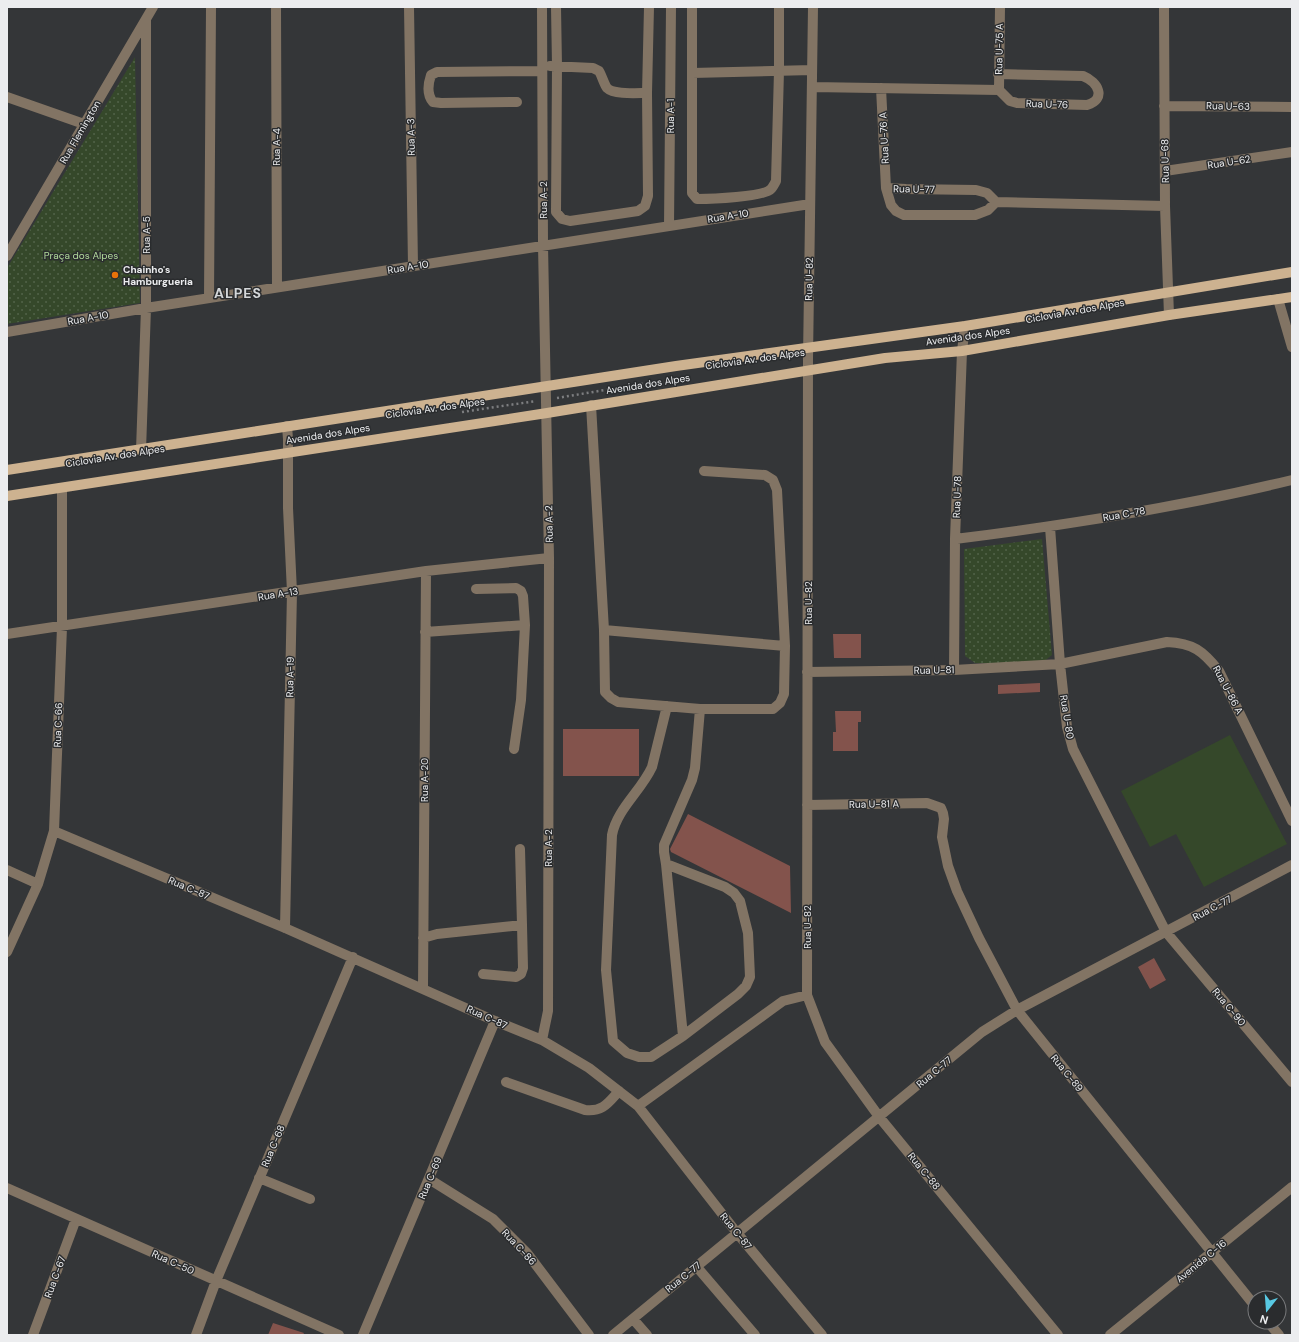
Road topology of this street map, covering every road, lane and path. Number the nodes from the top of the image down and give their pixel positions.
1 (153, 7) edge
2 (211, 7) edge
3 (276, 7) edge
4 (409, 7) edge
5 (542, 7) edge
6 (556, 7) edge
7 (649, 7) edge
8 (670, 7) edge
9 (692, 7) edge
10 (780, 7) edge
11 (813, 7) edge
12 (1000, 7) edge
13 (1164, 7) edge
14 (146, 20) junction
15 (557, 66) junction
16 (542, 69) junction
17 (812, 70) junction
18 (779, 71) junction
19 (692, 73) junction
20 (998, 74) junction
21 (812, 87) junction
22 (881, 88) junction
23 (999, 90) junction
24 (647, 93) junction
25 (7, 97) edge
26 (517, 102) dead end
27 (1164, 106) junction
28 (1292, 107) edge
29 (84, 124) junction
30 (1292, 152) edge
31 (1165, 172) junction
32 (886, 188) junction
33 (996, 202) junction
34 (810, 204) junction
35 (1166, 206) junction
36 (669, 226) junction
37 (544, 245) junction
38 (7, 256) edge
39 (413, 266) junction
40 (1292, 272) edge
41 (277, 287) junction
42 (1168, 292) junction
43 (1292, 297) edge
44 (209, 298) junction
45 (1278, 299) junction
46 (146, 308) junction
47 (1169, 315) junction
48 (965, 326) junction
49 (7, 332) edge
50 (808, 347) junction
51 (1292, 348) edge
52 (962, 351) junction
53 (809, 370) junction
54 (655, 382) dead end
55 (545, 387) junction
56 (546, 400) junction
57 (591, 405) junction
58 (459, 412) dead end
59 (547, 413) junction
60 (287, 426) junction
61 (141, 450) junction
62 (288, 452) junction
63 (7, 470) edge
64 (704, 471) dead end
65 (1292, 480) edge
66 (62, 488) junction
67 (7, 496) edge
68 (1050, 527) junction
69 (955, 539) junction
70 (549, 558) junction
71 (426, 571) junction
72 (476, 588) dead end
73 (292, 592) junction
74 (525, 625) junction
75 (62, 627) junction
76 (604, 630) junction
77 (425, 632) junction
78 (7, 634) edge
79 (785, 646) junction
80 (1060, 664) junction
81 (954, 670) junction
82 (807, 672) junction
83 (667, 706) junction
84 (700, 709) junction
85 (514, 749) dead end
86 (807, 805) junction
87 (941, 808) joint
88 (1292, 821) edge
89 (54, 831) junction
90 (520, 849) dead end
91 (666, 864) junction
92 (1292, 865) edge
93 (7, 870) edge
94 (38, 884) junction
95 (522, 925) junction
96 (285, 928) junction
97 (1166, 932) junction
98 (423, 938) junction
99 (7, 952) edge
100 (353, 958) junction
101 (482, 974) dead end
102 (423, 988) junction
103 (807, 995) junction
104 (1017, 1010) junction
105 (495, 1021) junction
106 (683, 1036) junction
107 (542, 1040) junction
108 (506, 1082) dead end
109 (1292, 1082) edge
110 (619, 1091) junction
111 (638, 1106) junction
112 (880, 1118) junction
113 (259, 1178) junction
114 (430, 1179) junction
115 (1292, 1187) edge
116 (7, 1188) edge
117 (310, 1199) dead end
118 (76, 1219) junction
119 (737, 1233) junction
120 (1211, 1253) junction
121 (696, 1266) junction
122 (216, 1280) junction
123 (1247, 1296) edge
124 (633, 1319) junction
125 (34, 1335) edge
126 (196, 1335) edge
127 (339, 1335) edge
128 (364, 1335) edge
129 (589, 1335) edge
130 (613, 1335) edge
131 (647, 1335) edge
132 (755, 1335) edge
133 (822, 1335) edge
134 (1058, 1335) edge
135 (1110, 1335) edge

1 - 14 street, Rua Flemington
2 - 44 street
3 - 41 street, Rua A-4
4 - 39 street, Rua A-3
5 - 16 street, Rua A-2
6 - 15 street
7 - 24 street
8 - 36 street, Rua A-1
9 - 19 street
10 - 18 street
11 - 17 street, Rua U-82
12 - 20 street, Rua U-75 A
13 - 27 street, Rua U-68
14 - 29 street, Rua Flemington
14 - 46 street, Rua A-5
15 - 16 street
15 - 24 street
15 - 24 street
16 - 26 street
16 - 37 street, Rua A-2
17 - 18 street
17 - 21 street, Rua U-82
18 - 19 street
18 - 19 street
20 - 23 street, Rua U-75 A
20 - 23 street, Rua U-76
21 - 22 street
21 - 34 street, Rua U-82
22 - 23 street
22 - 32 street, Rua U-76 A
25 - 29 street
27 - 28 street, Rua U-63
27 - 31 street, Rua U-68
29 - 38 street, Rua Flemington
30 - 31 street, Rua U-62
31 - 35 street, Rua U-68
32 - 33 street, Rua U-77
32 - 33 street, Rua U-77
33 - 35 street
34 - 36 street, Rua A-10
34 - 50 street, Rua U-82
35 - 42 street, Rua U-68
36 - 37 street, Rua A-10
37 - 39 street, Rua A-10
37 - 55 street, Rua A-2
39 - 41 street, Rua A-10
40 - 42 main road, Avenida dos Alpes
41 - 44 street, Rua A-10
42 - 47 street, Rua U-68
42 - 48 main road, Avenida dos Alpes
43 - 45 main road, Avenida dos Alpes
44 - 46 street, Rua A-10
45 - 47 main road, Avenida dos Alpes
45 - 51 street
46 - 49 street, Rua A-10
46 - 61 street, Rua A-5
47 - 52 main road, Avenida dos Alpes
48 - 50 main road, Avenida dos Alpes
48 - 52 street, Rua U-78
50 - 53 street, Rua U-82
50 - 55 main road, Avenida dos Alpes
52 - 53 main road, Avenida dos Alpes
52 - 69 street, Rua U-78
53 - 57 main road, Avenida dos Alpes
53 - 82 street, Rua U-82
54 - 56 path, Ciclovia Av. dos Alpes
55 - 56 street, Rua A-2
55 - 60 main road, Avenida dos Alpes
56 - 58 path, Ciclovia Av. dos Alpes
56 - 59 street, Rua A-2
57 - 59 main road, Avenida dos Alpes
57 - 76 street
59 - 62 main road, Avenida dos Alpes
59 - 70 street, Rua A-2
60 - 61 main road, Avenida dos Alpes
60 - 62 street, Rua A-19
61 - 63 main road, Avenida dos Alpes
62 - 66 main road, Avenida dos Alpes
62 - 73 street, Rua A-19
64 - 79 street
65 - 68 street, Rua C-78
66 - 67 main road, Avenida dos Alpes
66 - 75 street, Rua C-66
68 - 69 street, Rua C-78
68 - 80 street, Rua U-80
69 - 81 street, Rua U-78
70 - 71 street, Rua A-13
70 - 107 street, Rua A-2
71 - 73 street, Rua A-13
71 - 77 street, Rua A-20
72 - 74 street
73 - 75 street, Rua A-13
73 - 96 street, Rua A-19
74 - 77 street
74 - 85 street
75 - 78 street, Rua A-13
75 - 89 street, Rua C-66
76 - 79 street
76 - 83 street
77 - 98 street, Rua A-20
79 - 84 street
80 - 81 street, Rua U-81
80 - 88 street, Rua U-86 A
80 - 97 street, Rua U-80
81 - 82 street, Rua U-81
82 - 86 street, Rua U-82
83 - 84 street
83 - 106 street
84 - 91 street
86 - 87 street, Rua U-81 A
86 - 103 street, Rua U-82
87 - 104 street, Rua C-89
89 - 94 street, Rua C-66
89 - 96 street, Rua C-87
90 - 95 street
91 - 106 street
91 - 106 street
92 - 97 street, Rua C-77
93 - 94 street
94 - 99 street, Rua C-66
95 - 98 street
95 - 101 street
96 - 100 street, Rua C-87
97 - 104 street, Rua C-77
97 - 109 street, Rua C-90
98 - 102 street, Rua A-20
100 - 102 street, Rua C-87
100 - 113 street, Rua C-68
102 - 105 street, Rua C-87
103 - 111 street
103 - 112 street, Rua C-88
104 - 112 street, Rua C-77
104 - 120 street, Rua C-89
105 - 107 street, Rua C-87
105 - 114 street, Rua C-69
107 - 110 street, Rua C-87
108 - 110 street
110 - 111 street, Rua C-87
111 - 119 street, Rua C-87
112 - 119 street, Rua C-77
112 - 134 street, Rua C-88
113 - 117 street
113 - 122 street, Rua C-68
114 - 128 street, Rua C-69
114 - 129 street, Rua C-86
115 - 120 street, Avenida C-16
116 - 118 street, Rua C-50
118 - 122 street, Rua C-50
118 - 125 street, Rua C-67
119 - 121 street, Rua C-77
119 - 133 street, Rua C-87
120 - 123 street, Rua C-89
120 - 135 street, Avenida C-16
121 - 124 street, Rua C-77
121 - 132 street
122 - 126 street, Rua C-68
122 - 127 street, Rua C-50
124 - 130 street, Rua C-77
124 - 131 street

